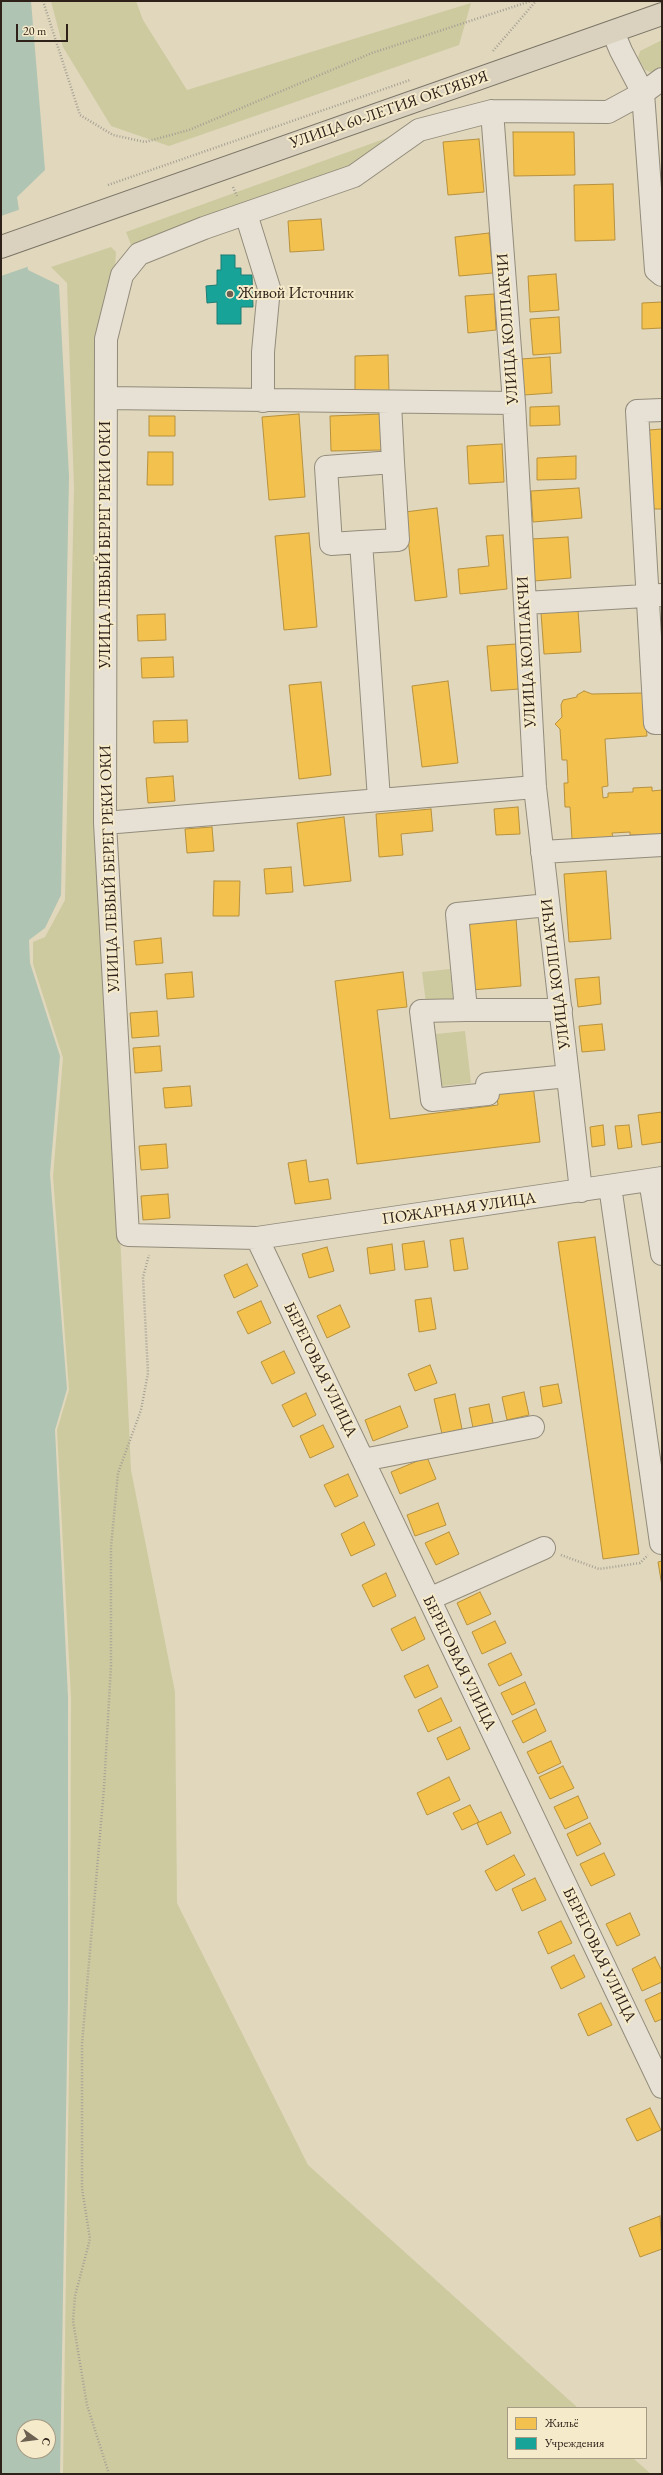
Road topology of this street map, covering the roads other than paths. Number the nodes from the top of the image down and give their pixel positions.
1 (662, 14) edge
2 (613, 32) junction
3 (662, 79) edge
4 (643, 93) junction
5 (492, 111) junction
6 (246, 214) junction
7 (1, 247) edge
8 (662, 275) edge
9 (106, 398) junction
10 (263, 401) junction
11 (390, 403) junction
12 (514, 403) junction
13 (662, 410) edge
14 (393, 462) junction
15 (361, 542) junction
16 (655, 595) edge
17 (524, 603) junction
18 (662, 723) edge
19 (535, 787) junction
20 (379, 799) junction
21 (105, 823) junction
22 (662, 845) edge
23 (542, 852) junction
24 (548, 905) junction
25 (466, 1010) junction
26 (560, 1010) junction
27 (568, 1076) junction
28 (656, 1179) edge
29 (610, 1186) junction
30 (581, 1191) junction
31 (257, 1238) junction
32 (662, 1254) edge
33 (533, 1427) dead end
34 (363, 1460) junction
35 (659, 1511) edge
36 (661, 1543) road end
37 (544, 1548) road end
38 (429, 1599) junction
39 (662, 2087) edge

1 - 2 main road, УЛИЦА 60-ЛЕТИЯ ОКТЯБРЯ
2 - 4 street
2 - 7 main road, УЛИЦА 60-ЛЕТИЯ ОКТЯБРЯ
3 - 4 street, УЛИЦА ЛЕВЫЙ БЕРЕГ РЕКИ ОКИ
4 - 5 street, УЛИЦА ЛЕВЫЙ БЕРЕГ РЕКИ ОКИ
4 - 8 street
5 - 6 street, УЛИЦА ЛЕВЫЙ БЕРЕГ РЕКИ ОКИ
5 - 12 street, УЛИЦА КОЛПАКЧИ
6 - 9 street, УЛИЦА ЛЕВЫЙ БЕРЕГ РЕКИ ОКИ
6 - 10 street
9 - 10 street
9 - 21 street, УЛИЦА ЛЕВЫЙ БЕРЕГ РЕКИ ОКИ
10 - 11 street
11 - 12 street
11 - 14 street
12 - 17 street, УЛИЦА КОЛПАКЧИ
13 - 16 street
14 - 15 street
14 - 15 street
15 - 20 street
16 - 17 street
16 - 18 street
17 - 19 street, УЛИЦА КОЛПАКЧИ
19 - 20 street
19 - 23 street, УЛИЦА КОЛПАКЧИ
20 - 21 street
21 - 31 street, УЛИЦА ЛЕВЫЙ БЕРЕГ РЕКИ ОКИ
22 - 23 street
23 - 24 street, УЛИЦА КОЛПАКЧИ
24 - 25 street
24 - 26 street, УЛИЦА КОЛПАКЧИ
25 - 26 street
25 - 27 street
26 - 27 street, УЛИЦА КОЛПАКЧИ
27 - 30 street, УЛИЦА КОЛПАКЧИ
28 - 29 street, ПОЖАРНАЯ УЛИЦА
28 - 32 street
29 - 30 street, ПОЖАРНАЯ УЛИЦА
29 - 35 street
30 - 31 street, ПОЖАРНАЯ УЛИЦА
31 - 34 street, БЕРЕГОВАЯ УЛИЦА
33 - 34 street
34 - 38 street, БЕРЕГОВАЯ УЛИЦА
35 - 36 street
37 - 38 street
38 - 39 street, БЕРЕГОВАЯ УЛИЦА

